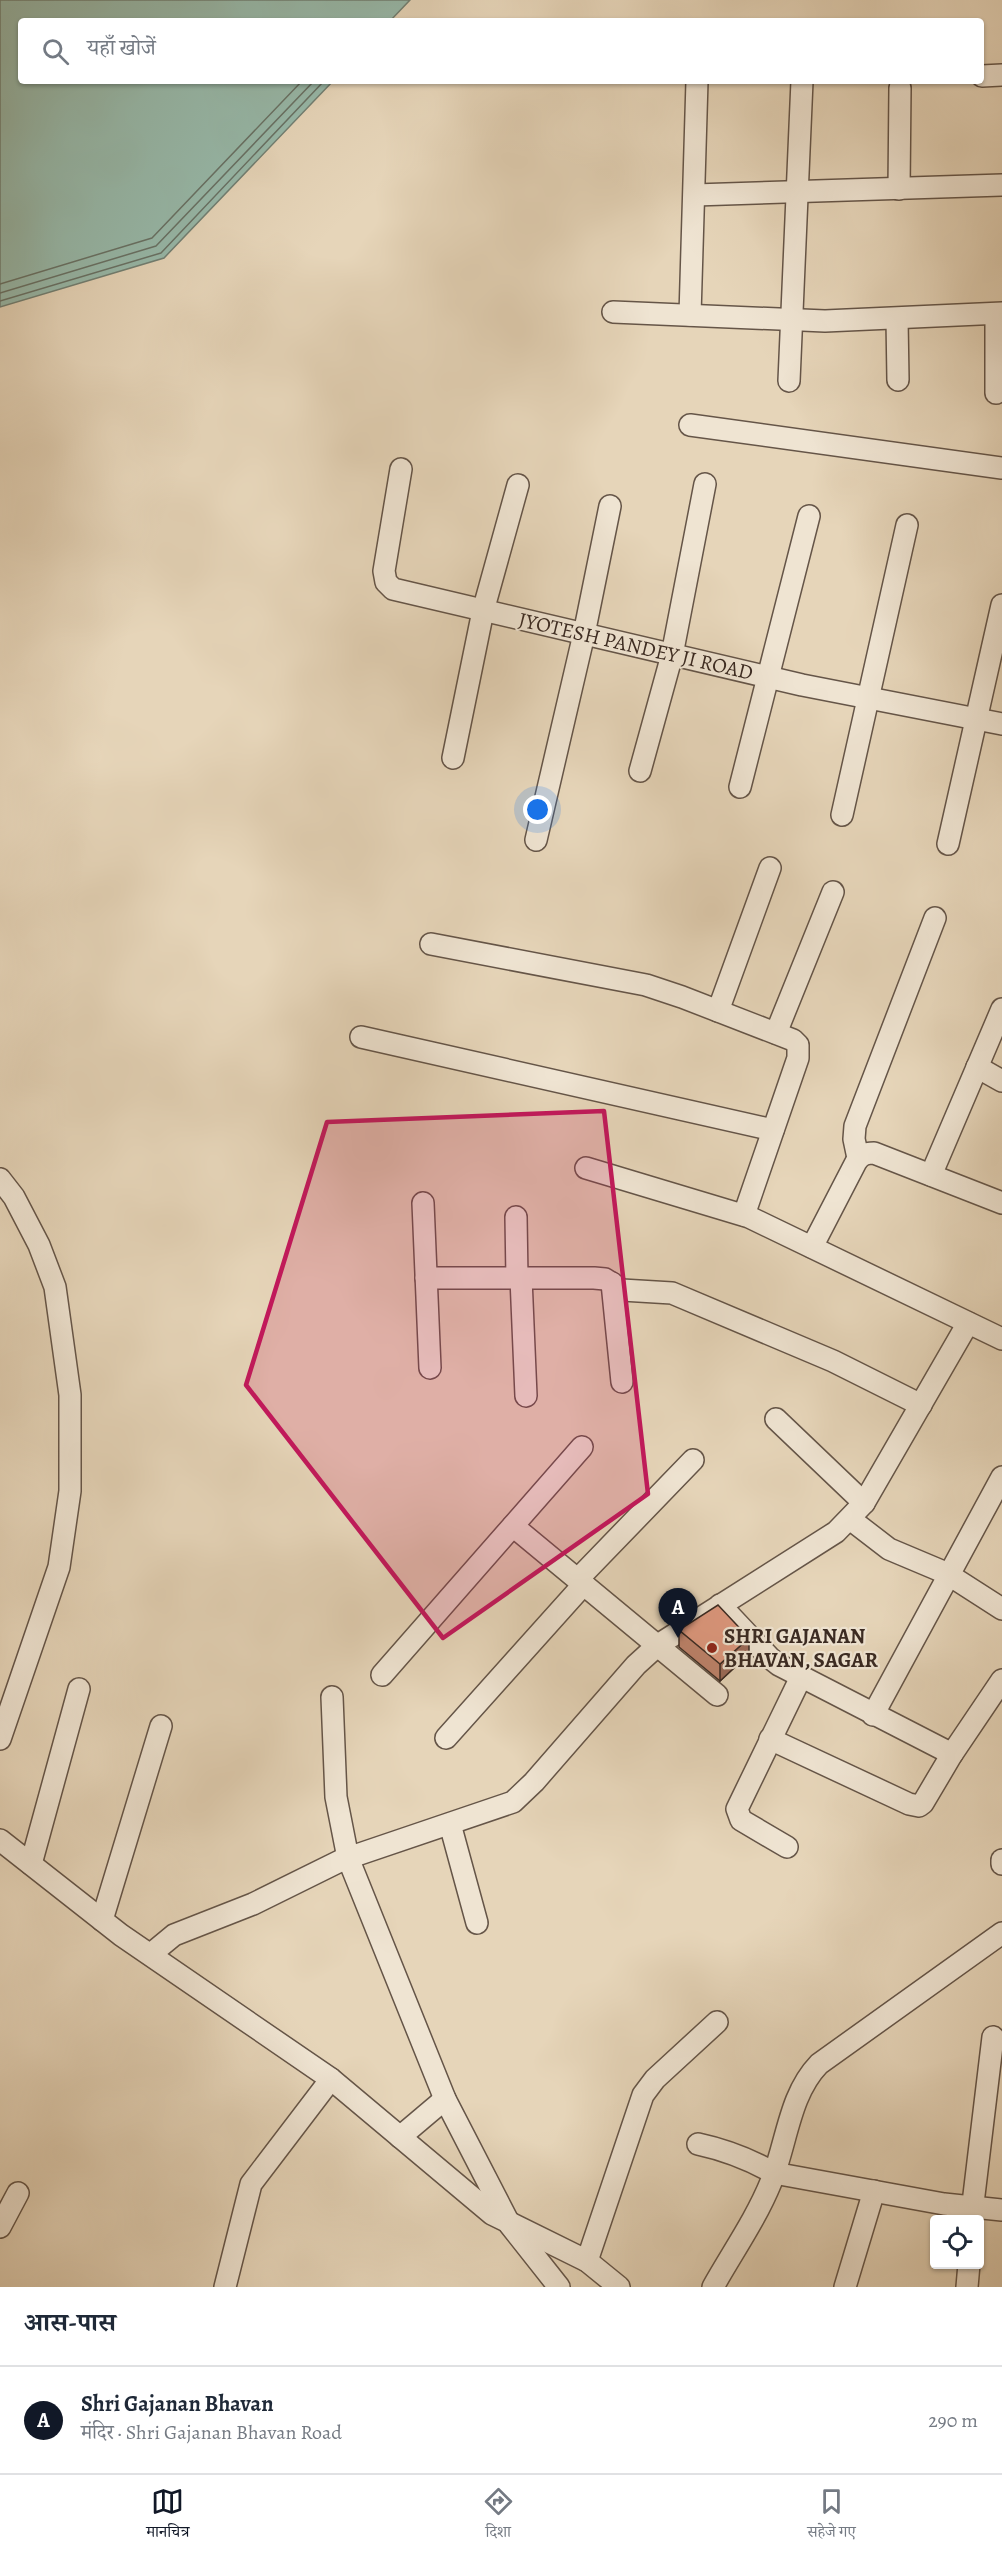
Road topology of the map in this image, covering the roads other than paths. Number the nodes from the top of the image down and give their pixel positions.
1 (697, 84) edge
2 (802, 84) edge
3 (900, 88) dead end
4 (1002, 185) edge
5 (899, 189) junction
6 (797, 193) junction
7 (695, 195) junction
8 (613, 312) dead end
9 (999, 314) edge
10 (690, 315) junction
11 (897, 319) junction
12 (792, 320) junction
13 (898, 380) dead end
14 (789, 381) dead end
15 (996, 393) dead end
16 (690, 425) dead end
17 (1002, 468) edge
18 (401, 469) dead end
19 (705, 484) dead end
20 (518, 485) dead end
21 (610, 506) dead end
22 (809, 516) dead end
23 (907, 525) dead end
24 (1002, 605) edge
25 (483, 611) junction
26 (584, 634) junction
27 (672, 655) junction
28 (767, 677) junction
29 (867, 698) junction
30 (976, 719) junction
31 (1002, 724) edge
32 (453, 758) dead end
33 (640, 771) dead end
34 (740, 787) dead end
35 (842, 814) dead end
36 (536, 840) dead end
37 (948, 844) dead end
38 (770, 868) dead end
39 (833, 892) dead end
40 (935, 918) dead end
41 (431, 944) dead end
42 (1002, 1009) edge
43 (718, 1011) junction
44 (776, 1033) junction
45 (361, 1037) dead end
46 (977, 1067) junction
47 (1002, 1081) edge
48 (773, 1130) junction
49 (858, 1158) junction
50 (586, 1168) dead end
51 (931, 1175) junction
52 (0, 1179) edge
53 (423, 1203) dead end
54 (1002, 1203) edge
55 (744, 1215) junction
56 (516, 1217) dead end
57 (812, 1247) junction
58 (426, 1278) junction
59 (519, 1278) junction
60 (612, 1282) junction
61 (968, 1323) junction
62 (1002, 1339) edge
63 (430, 1368) dead end
64 (622, 1382) dead end
65 (526, 1396) dead end
66 (921, 1405) junction
67 (776, 1419) dead end
68 (582, 1447) dead end
69 (693, 1460) dead end
70 (1002, 1477) edge
71 (864, 1503) junction
72 (513, 1526) junction
73 (843, 1526) junction
74 (581, 1582) junction
75 (945, 1582) junction
76 (720, 1605) junction
77 (1002, 1609) edge
78 (658, 1645) junction
79 (382, 1675) dead end
80 (801, 1677) junction
81 (1002, 1680) edge
82 (79, 1689) dead end
83 (717, 1695) dead end
84 (332, 1696) dead end
85 (873, 1715) junction
86 (161, 1726) dead end
87 (446, 1738) dead end
88 (0, 1739) edge
89 (770, 1739) junction
90 (952, 1754) junction
91 (450, 1824) junction
92 (0, 1840) edge
93 (787, 1847) dead end
94 (348, 1858) junction
95 (31, 1864) junction
96 (102, 1920) junction
97 (477, 1923) dead end
98 (1002, 1933) edge
99 (151, 1954) junction
100 (717, 2022) dead end
101 (993, 2037) dead end
102 (331, 2079) junction
103 (445, 2099) junction
104 (400, 2137) junction
105 (698, 2144) dead end
106 (774, 2173) junction
107 (874, 2191) junction
108 (18, 2193) dead end
109 (1002, 2210) edge
110 (971, 2213) edge
111 (510, 2225) junction
112 (0, 2227) edge
113 (587, 2261) junction
114 (969, 2269) edge
115 (225, 2287) edge
116 (559, 2287) edge
117 (619, 2287) edge
118 (713, 2287) edge
119 (845, 2287) edge
120 (967, 2287) edge

1 - 7 street
2 - 6 street
3 - 5 street
4 - 5 street
5 - 6 street
6 - 7 street
6 - 12 street
7 - 10 street
8 - 10 street
9 - 11 street
9 - 15 street
10 - 12 street
11 - 12 street
11 - 13 street
12 - 14 street
16 - 17 street
18 - 25 street, JYOTESH PANDEY JI ROAD
19 - 27 street
20 - 25 street
21 - 26 street
22 - 28 street
23 - 29 street
24 - 30 street
25 - 26 street, JYOTESH PANDEY JI ROAD
25 - 32 street
26 - 27 street, JYOTESH PANDEY JI ROAD
26 - 36 street
27 - 28 street, JYOTESH PANDEY JI ROAD
27 - 33 street
28 - 29 street, JYOTESH PANDEY JI ROAD
28 - 34 street
29 - 30 street, JYOTESH PANDEY JI ROAD
29 - 35 street
30 - 31 street, JYOTESH PANDEY JI ROAD
30 - 37 street
38 - 43 street
39 - 44 street
40 - 49 street
41 - 43 street
42 - 46 street
43 - 44 street
44 - 48 street
45 - 48 street
46 - 47 street
46 - 51 street
48 - 55 street
49 - 51 street
49 - 57 street
50 - 55 street
51 - 54 street
52 - 88 street
53 - 58 street
55 - 57 street
56 - 59 street
57 - 61 street
58 - 59 street
58 - 63 street
59 - 60 street
59 - 65 street
60 - 64 street
60 - 66 street
61 - 62 street
61 - 66 street
66 - 71 street
67 - 71 street
68 - 72 street
69 - 74 street
70 - 75 street
71 - 73 street
72 - 74 street
72 - 79 street
73 - 75 street
73 - 76 street
74 - 78 street
74 - 87 street
75 - 77 street
75 - 85 street
76 - 78 street
76 - 80 street
78 - 83 street
78 - 91 street
80 - 85 street
80 - 89 street
81 - 90 street
82 - 95 street
84 - 94 street
85 - 90 street
86 - 96 street
89 - 90 street
89 - 93 street
91 - 94 street
91 - 97 street
92 - 95 street
94 - 99 street
94 - 103 street
95 - 96 street
96 - 99 street
98 - 106 street
99 - 102 street
100 - 113 street
101 - 110 street
102 - 104 street
102 - 115 street
103 - 104 street
103 - 111 street
104 - 111 street
105 - 106 street
106 - 107 street
106 - 118 street
107 - 110 street
107 - 119 street
108 - 112 street
109 - 110 street
111 - 113 street
111 - 116 street
113 - 117 street
114 - 120 street

